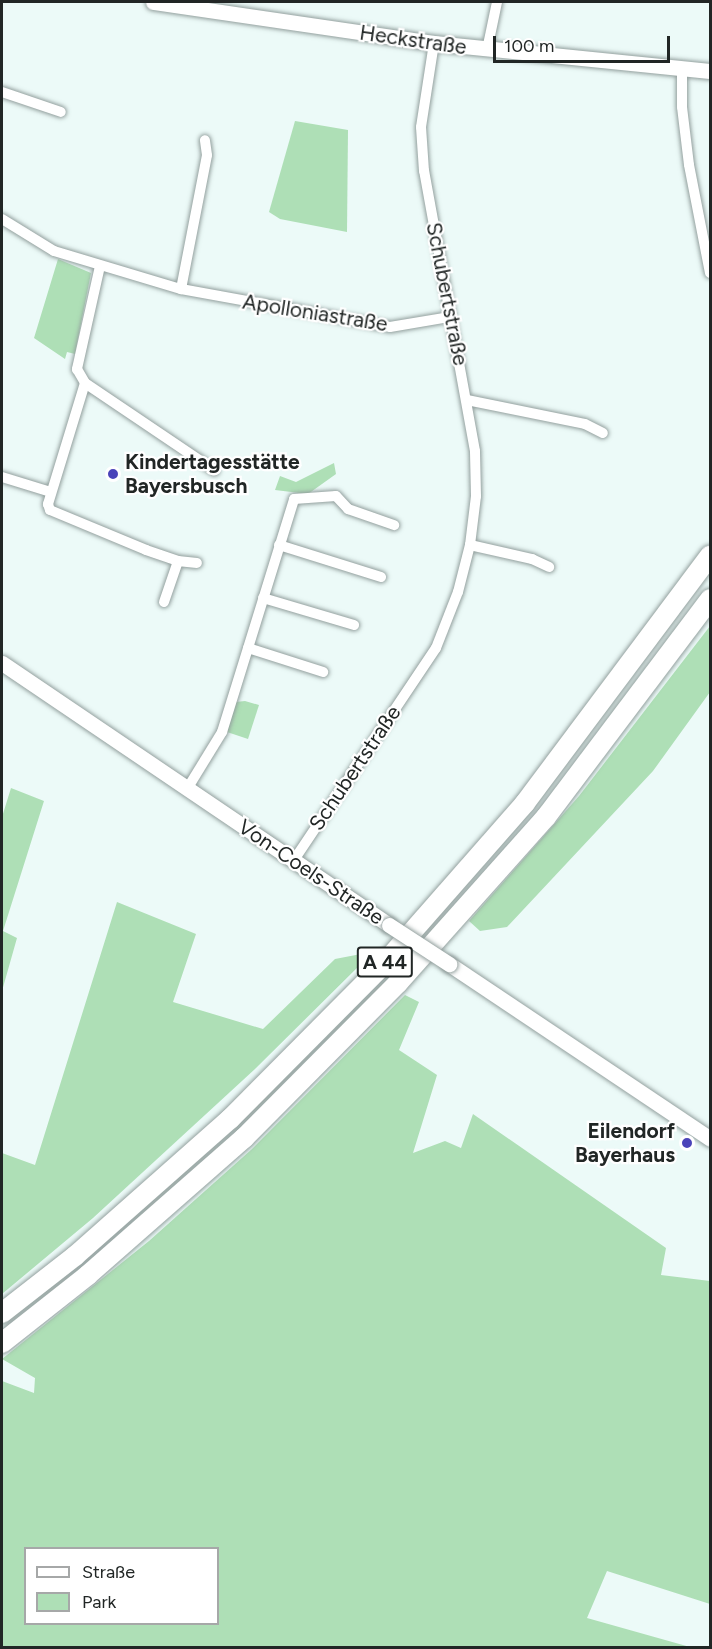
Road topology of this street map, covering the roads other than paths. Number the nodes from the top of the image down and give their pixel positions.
1 (153, 2) edge
2 (497, 2) edge
3 (434, 43) junction
4 (487, 50) junction
5 (682, 68) junction
6 (711, 71) edge
7 (2, 92) edge
8 (61, 112) dead end
9 (205, 140) dead end
10 (2, 219) edge
11 (100, 266) junction
12 (711, 273) edge
13 (181, 289) junction
14 (450, 317) junction
15 (85, 383) junction
16 (467, 400) junction
17 (603, 434) dead end
18 (214, 470) dead end
19 (2, 477) edge
20 (51, 492) junction
21 (393, 525) dead end
22 (279, 545) junction
23 (470, 545) junction
24 (711, 556) edge
25 (178, 561) junction
26 (197, 563) dead end
27 (549, 567) dead end
28 (381, 577) dead end
29 (263, 598) junction
30 (711, 599) edge
31 (164, 602) dead end
32 (354, 625) dead end
33 (248, 648) junction
34 (2, 663) edge
35 (323, 672) dead end
36 (187, 789) junction
37 (294, 860) junction
38 (711, 1139) edge
39 (2, 1313) edge
40 (2, 1343) edge

1 - 3 main road, Heckstraße
2 - 4 street
3 - 4 main road, Heckstraße
3 - 14 street, Schubertstraße
4 - 5 main road, Heckstraße
5 - 6 main road, Heckstraße
5 - 12 street
7 - 8 street
9 - 13 street
10 - 11 street, Apolloniastraße
11 - 13 street, Apolloniastraße
11 - 15 street
13 - 14 street, Apolloniastraße
14 - 16 street, Schubertstraße
15 - 18 street
15 - 20 street
16 - 17 street
16 - 23 street, Schubertstraße
19 - 20 street
20 - 25 street
21 - 22 street
22 - 28 street
22 - 29 street
23 - 27 street
23 - 37 street, Schubertstraße
24 - 39 highway, A 44
25 - 26 street
25 - 31 street
29 - 32 street
29 - 33 street
30 - 40 highway, A 44
33 - 35 street
33 - 36 street
34 - 36 main road, Von-Coels-Straße
36 - 37 main road, Von-Coels-Straße
37 - 38 main road, Von-Coels-Straße, bridge

